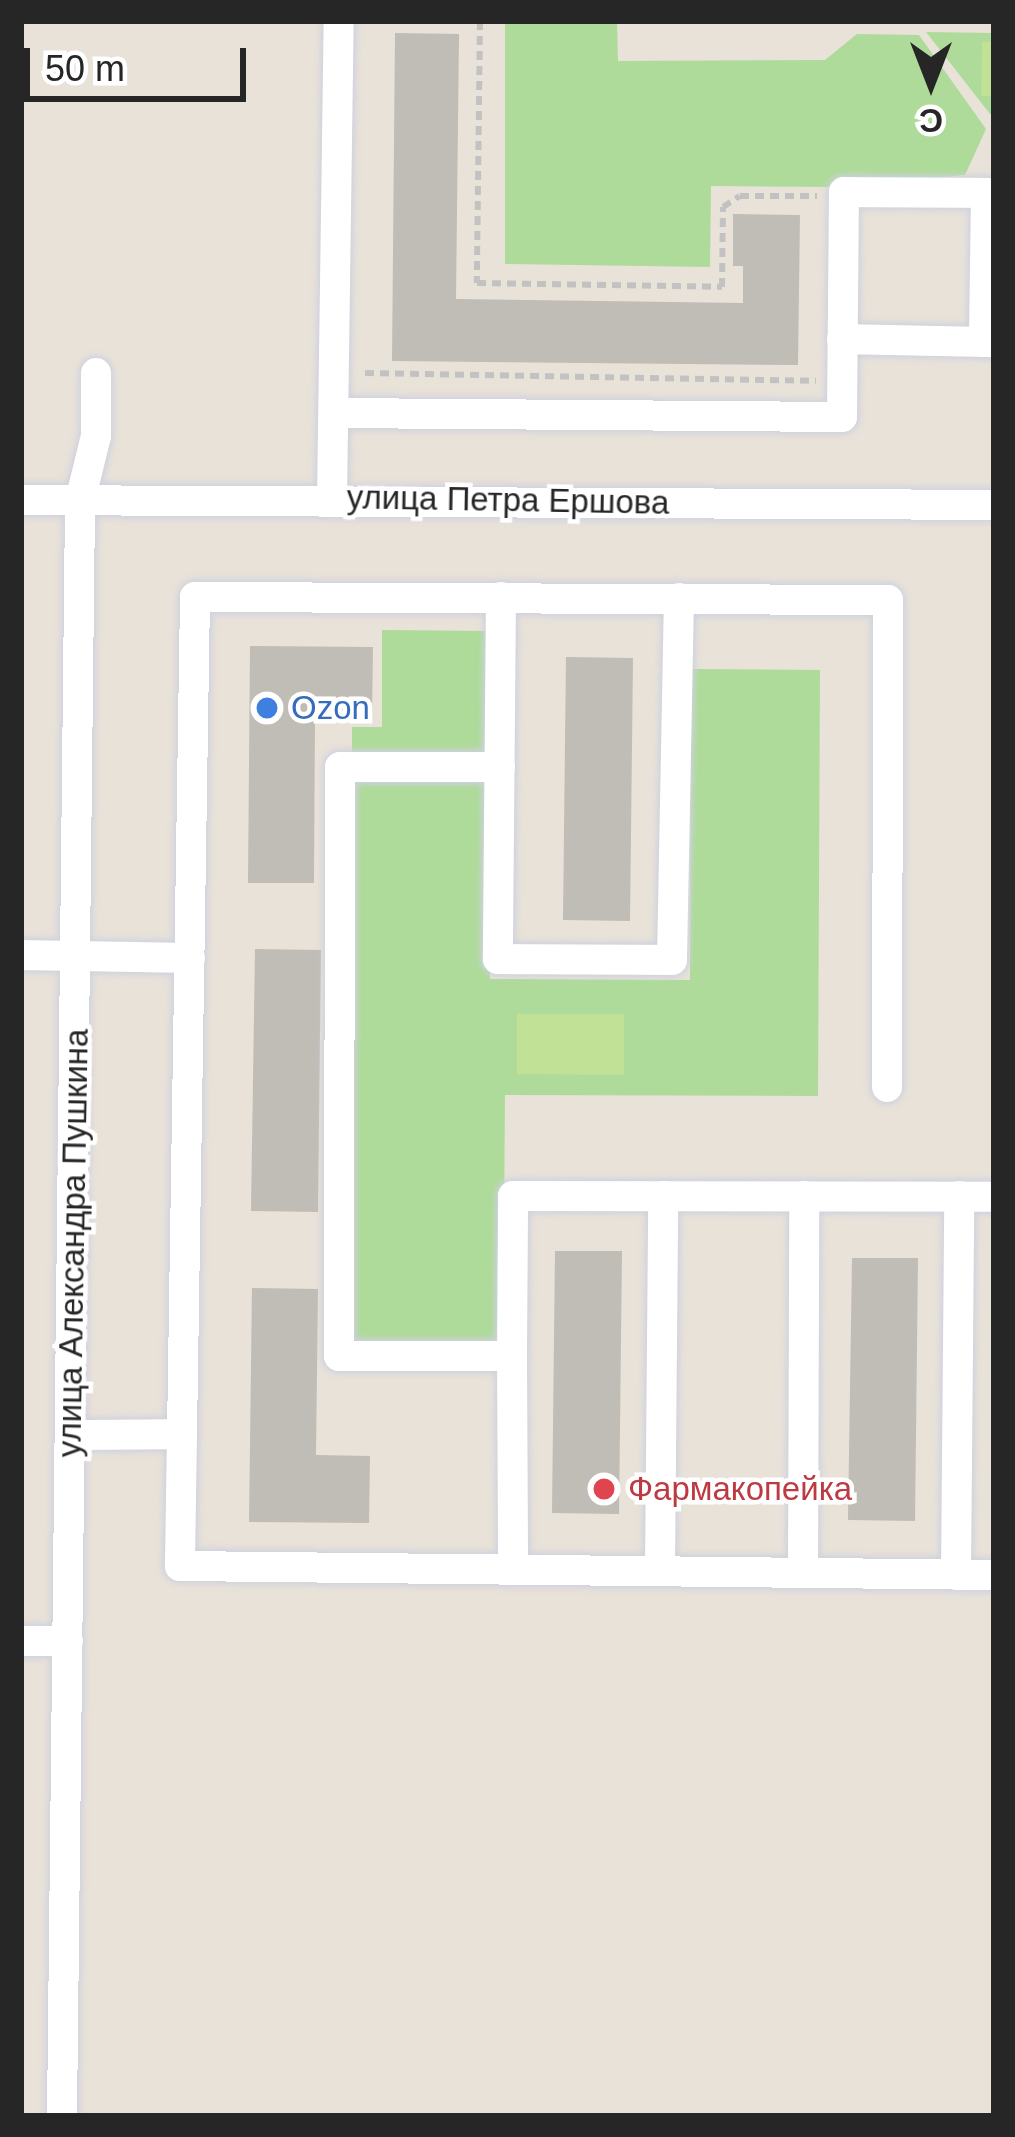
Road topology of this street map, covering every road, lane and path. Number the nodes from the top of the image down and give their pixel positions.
1 (339, 21) edge
2 (480, 21) edge
3 (830, 196) dead end
4 (842, 339) junction
5 (989, 342) edge
6 (365, 353) dead end
7 (96, 373) dead end
8 (830, 381) dead end
9 (334, 413) junction
10 (332, 499) junction
11 (21, 500) edge
12 (80, 501) junction
13 (994, 505) edge
14 (501, 597) junction
15 (679, 598) junction
16 (500, 766) junction
17 (21, 955) edge
18 (76, 956) junction
19 (190, 958) junction
20 (887, 1087) dead end
21 (663, 1196) junction
22 (805, 1196) junction
23 (959, 1196) junction
24 (994, 1197) edge
25 (512, 1356) junction
26 (182, 1434) junction
27 (71, 1435) junction
28 (513, 1569) junction
29 (659, 1571) junction
30 (803, 1573) junction
31 (956, 1575) junction
32 (994, 1575) edge
33 (21, 1641) edge
34 (68, 1641) junction
35 (62, 2116) edge

1 - 9 street
2 - 3 path
4 - 5 street
4 - 5 street
4 - 9 street
6 - 8 path
7 - 12 street, улица Александра Пушкина
9 - 10 street
10 - 12 street, улица Петра Ершова
10 - 13 street, улица Петра Ершова
11 - 12 street, улица Петра Ершова
12 - 18 street, улица Александра Пушкина
14 - 15 street
14 - 16 street
14 - 19 street
15 - 16 street
15 - 20 street
16 - 25 street
17 - 18 street
18 - 19 street
18 - 27 street, улица Александра Пушкина
19 - 26 street
21 - 22 street
21 - 25 street
21 - 29 street
22 - 23 street
22 - 30 street
23 - 24 street
23 - 31 street
25 - 28 street
26 - 27 street
26 - 28 street
27 - 34 street, улица Александра Пушкина
28 - 29 street
29 - 30 street
30 - 31 street
31 - 32 street
33 - 34 street
34 - 35 street, улица Александра Пушкина

